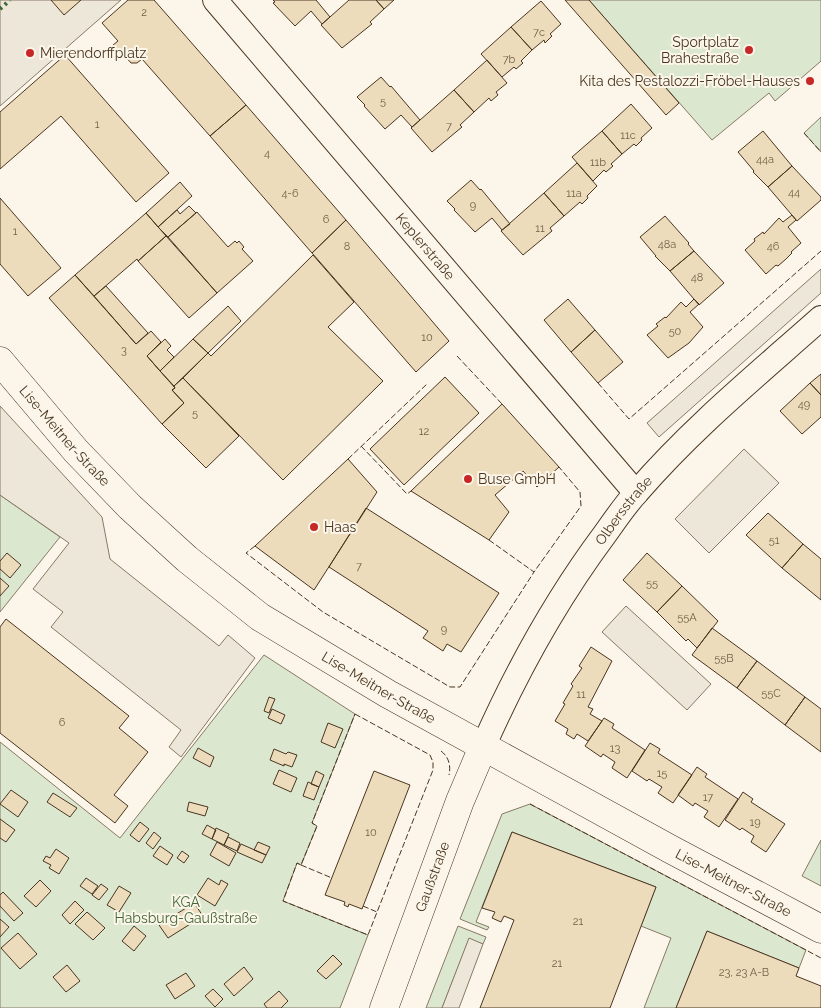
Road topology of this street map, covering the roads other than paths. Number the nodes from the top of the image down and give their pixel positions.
1 (215, 0) edge
2 (821, 318) edge
3 (0, 361) edge
4 (636, 493) junction
5 (483, 747) junction
6 (821, 929) edge
7 (384, 1008) edge

1 - 4 street, Keplerstraße
2 - 4 street, Olbersstraße
3 - 5 main road, Lise-Meitner-Straße
4 - 5 street, Olbersstraße
5 - 6 main road, Lise-Meitner-Straße
5 - 7 main road, Gaußstraße

